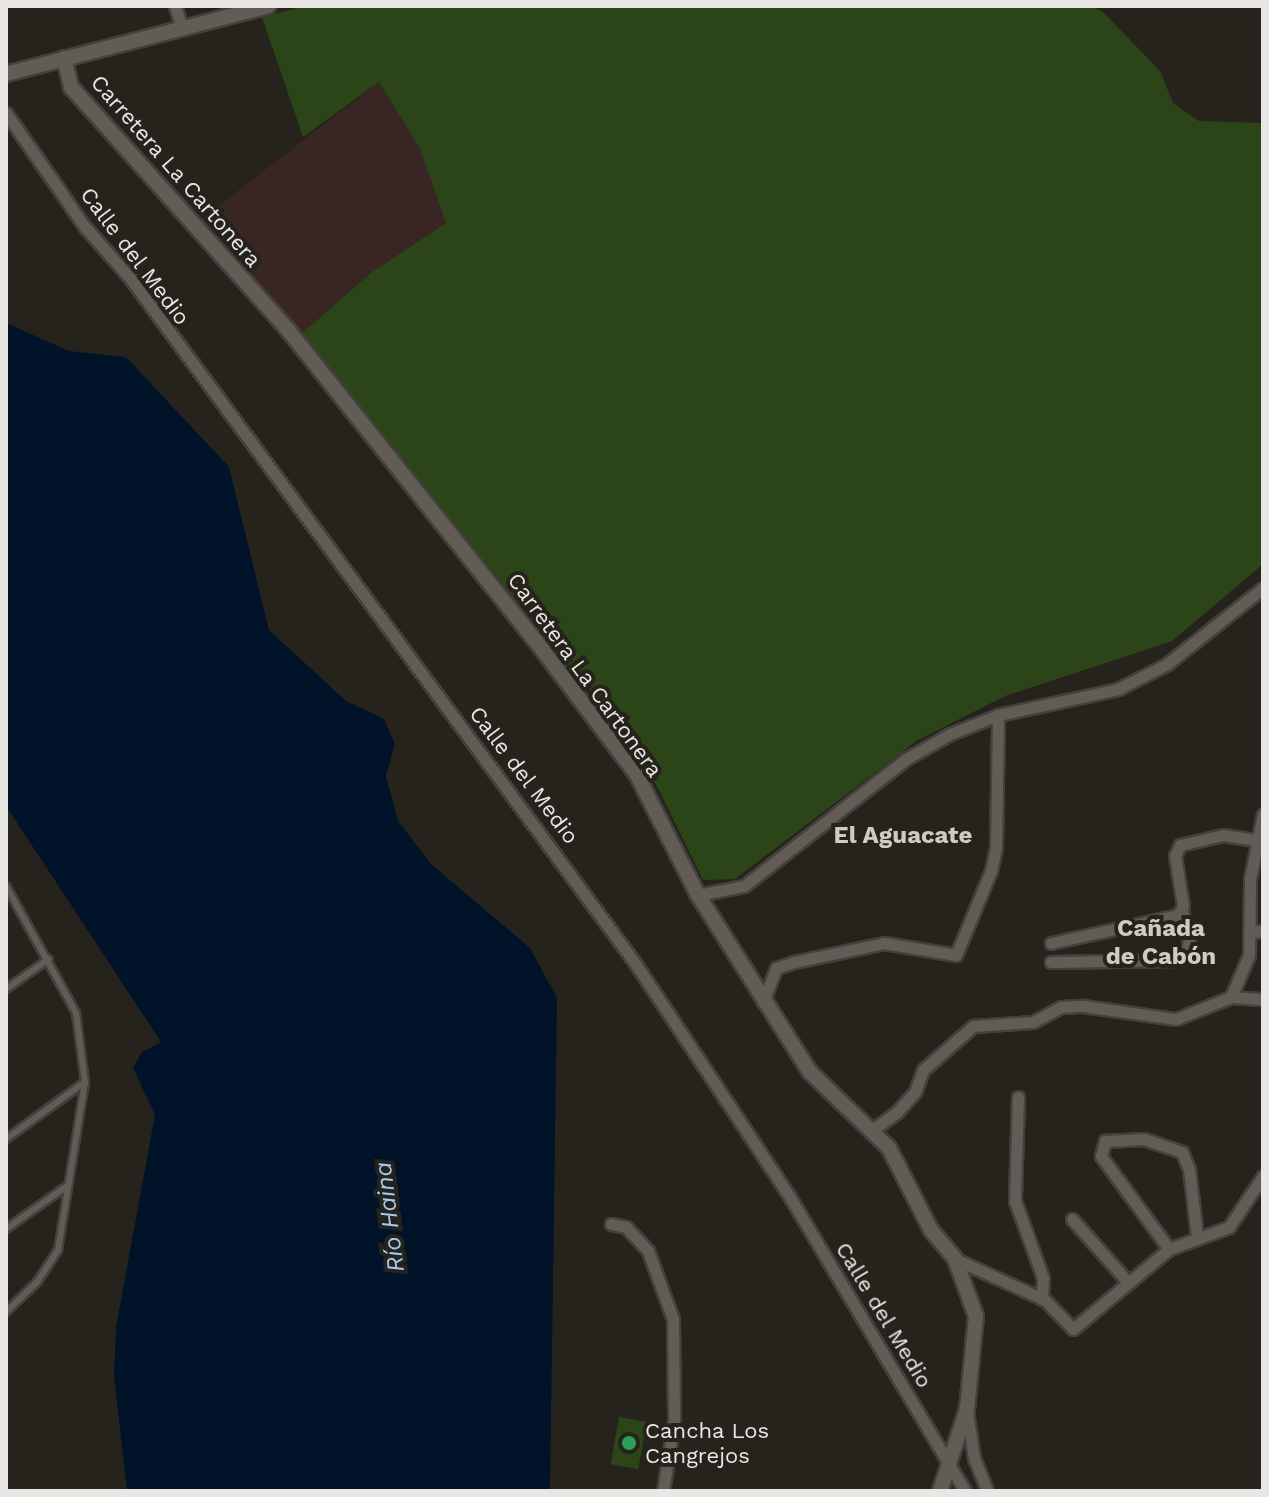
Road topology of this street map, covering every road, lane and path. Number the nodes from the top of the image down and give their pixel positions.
1 (175, 6) edge
2 (268, 6) edge
3 (182, 27) junction
4 (64, 58) junction
5 (6, 74) edge
6 (6, 113) edge
7 (1262, 591) edge
8 (998, 715) junction
9 (1263, 814) edge
10 (1255, 840) junction
11 (1259, 856) edge
12 (6, 886) edge
13 (698, 895) junction
14 (1182, 911) junction
15 (1257, 932) edge
16 (1051, 943) dead end
17 (49, 959) junction
18 (1051, 962) dead end
19 (6, 989) edge
20 (1231, 997) junction
21 (1263, 999) edge
22 (763, 1002) junction
23 (85, 1082) junction
24 (1018, 1097) dead end
25 (871, 1131) junction
26 (6, 1139) edge
27 (1263, 1176) edge
28 (67, 1186) junction
29 (1072, 1219) dead end
30 (611, 1224) dead end
31 (6, 1229) edge
32 (1197, 1236) junction
33 (1169, 1249) junction
34 (955, 1259) junction
35 (1128, 1282) junction
36 (1042, 1299) junction
37 (6, 1312) edge
38 (967, 1409) junction
39 (949, 1462) junction
40 (663, 1491) edge
41 (940, 1491) edge
42 (965, 1491) edge
43 (987, 1491) edge

1 - 3 street
2 - 3 street
3 - 4 street
4 - 5 street
4 - 13 street, Carretera La Cartonera
6 - 39 street, Calle del Medio
7 - 8 street
8 - 13 street
8 - 22 street
9 - 10 street
10 - 11 street
10 - 14 street
11 - 15 street
12 - 17 lane
13 - 22 street, Carretera La Cartonera
14 - 16 street
14 - 18 street
15 - 20 street
17 - 19 lane
17 - 23 lane
20 - 21 street
20 - 25 street
22 - 25 street, Carretera La Cartonera
23 - 26 lane
23 - 28 lane
24 - 36 street
25 - 34 street, Carretera La Cartonera
27 - 32 street
28 - 31 lane
28 - 37 lane
29 - 35 street
30 - 40 street
32 - 33 street
32 - 33 street
33 - 35 street
34 - 36 street
34 - 38 street, Carretera La Cartonera
35 - 36 street
38 - 39 street, Carretera La Cartonera
38 - 43 street
39 - 41 street, Carretera La Cartonera
39 - 42 street, Calle del Medio

